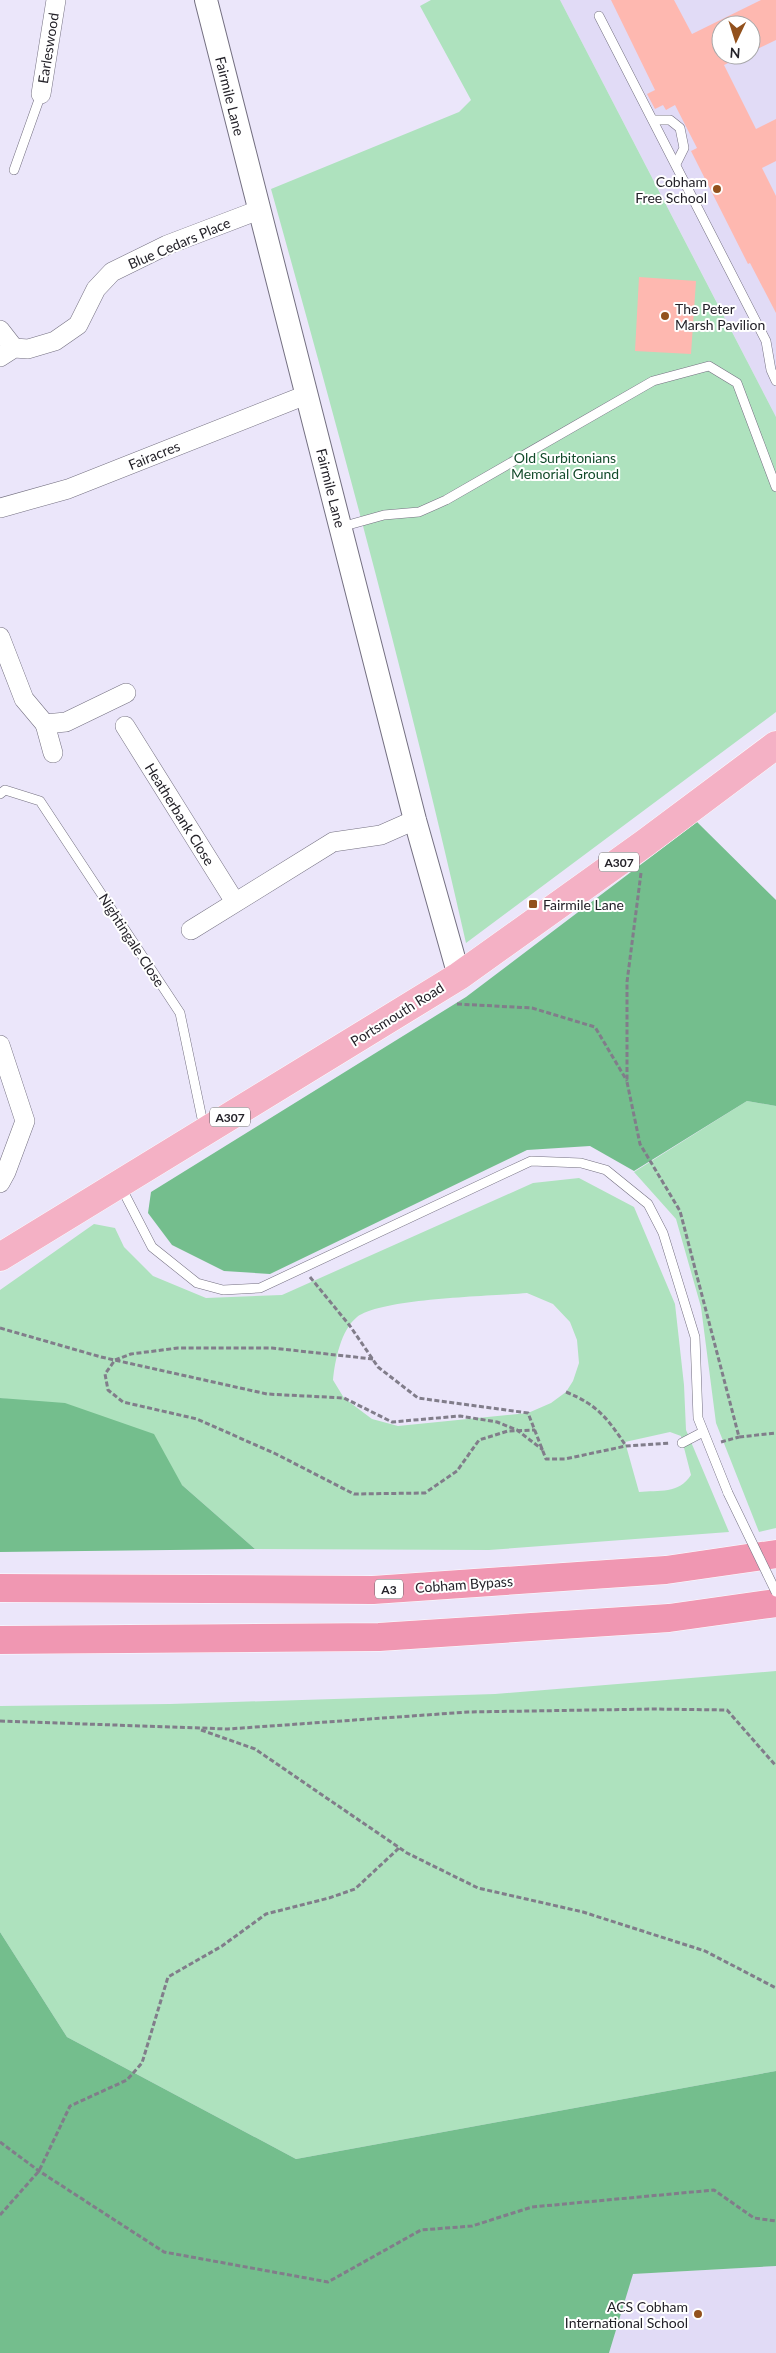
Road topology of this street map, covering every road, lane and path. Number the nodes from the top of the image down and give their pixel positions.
1 (206, 0) edge
2 (52, 1) edge
3 (599, 16) dead end
4 (41, 94) joint
5 (653, 120) junction
6 (676, 164) junction
7 (14, 170) dead end
8 (259, 210) junction
9 (0, 330) edge
10 (7, 352) edge
11 (776, 381) edge
12 (306, 395) junction
13 (776, 487) edge
14 (0, 508) edge
15 (340, 528) junction
16 (0, 637) edge
17 (126, 693) dead end
18 (44, 724) junction
19 (125, 726) dead end
20 (776, 745) edge
21 (53, 753) dead end
22 (0, 794) edge
23 (415, 820) junction
24 (645, 843) junction
25 (235, 902) junction
26 (191, 930) dead end
27 (460, 976) junction
28 (453, 1004) dead end
29 (0, 1044) edge
30 (627, 1082) junction
31 (205, 1132) junction
32 (0, 1183) edge
33 (119, 1184) junction
34 (0, 1257) edge
35 (314, 1282) dead end
36 (0, 1328) edge
37 (373, 1359) junction
38 (115, 1360) junction
39 (566, 1392) dead end
40 (517, 1430) junction
41 (535, 1430) junction
42 (703, 1432) junction
43 (776, 1433) edge
44 (740, 1436) junction
45 (682, 1443) joint
46 (716, 1443) dead end
47 (626, 1446) junction
48 (543, 1450) junction
49 (776, 1554) edge
50 (0, 1588) edge
51 (776, 1592) edge
52 (776, 1603) edge
53 (0, 1640) edge
54 (0, 1721) edge
55 (196, 1728) junction
56 (776, 1766) edge
57 (399, 1848) junction
58 (776, 1988) edge
59 (0, 2142) edge
60 (38, 2172) junction
61 (0, 2215) edge
62 (776, 2221) edge

1 - 8 street, Fairmile Lane
2 - 4 street, Earleswood
3 - 5 lane
4 - 7 lane
5 - 6 lane
5 - 6 lane
6 - 11 lane
8 - 10 street, Blue Cedars Place
8 - 12 street, Fairmile Lane
9 - 10 street, Blue Cedars Place
12 - 14 street, Fairacres
12 - 15 street, Fairmile Lane
13 - 15 lane
15 - 23 street, Fairmile Lane
16 - 18 street
17 - 18 street
18 - 21 street
19 - 25 street, Heatherbank Close
20 - 24 main road, Portsmouth Road / A307
22 - 31 lane, Nightingale Close
23 - 25 street
23 - 27 street, Fairmile Lane
24 - 27 main road, Portsmouth Road / A307
24 - 30 path
25 - 26 street
27 - 31 main road, Portsmouth Road / A307
28 - 30 path
29 - 32 street
30 - 44 path
31 - 33 main road, Portsmouth Road / A307
33 - 34 main road, Portsmouth Road / A307
33 - 42 lane
35 - 37 path
36 - 38 path
37 - 38 path
37 - 41 path
38 - 40 path
38 - 40 path
39 - 47 path
40 - 41 path
40 - 48 path
41 - 48 path
42 - 45 lane
42 - 51 lane, bridge
43 - 44 path
44 - 46 path
45 - 47 path
47 - 48 path
49 - 50 highway, Cobham Bypass / A3
52 - 53 highway
54 - 55 path
55 - 56 path
55 - 57 path
57 - 58 path
57 - 60 path
59 - 60 path
60 - 61 path
60 - 62 path

